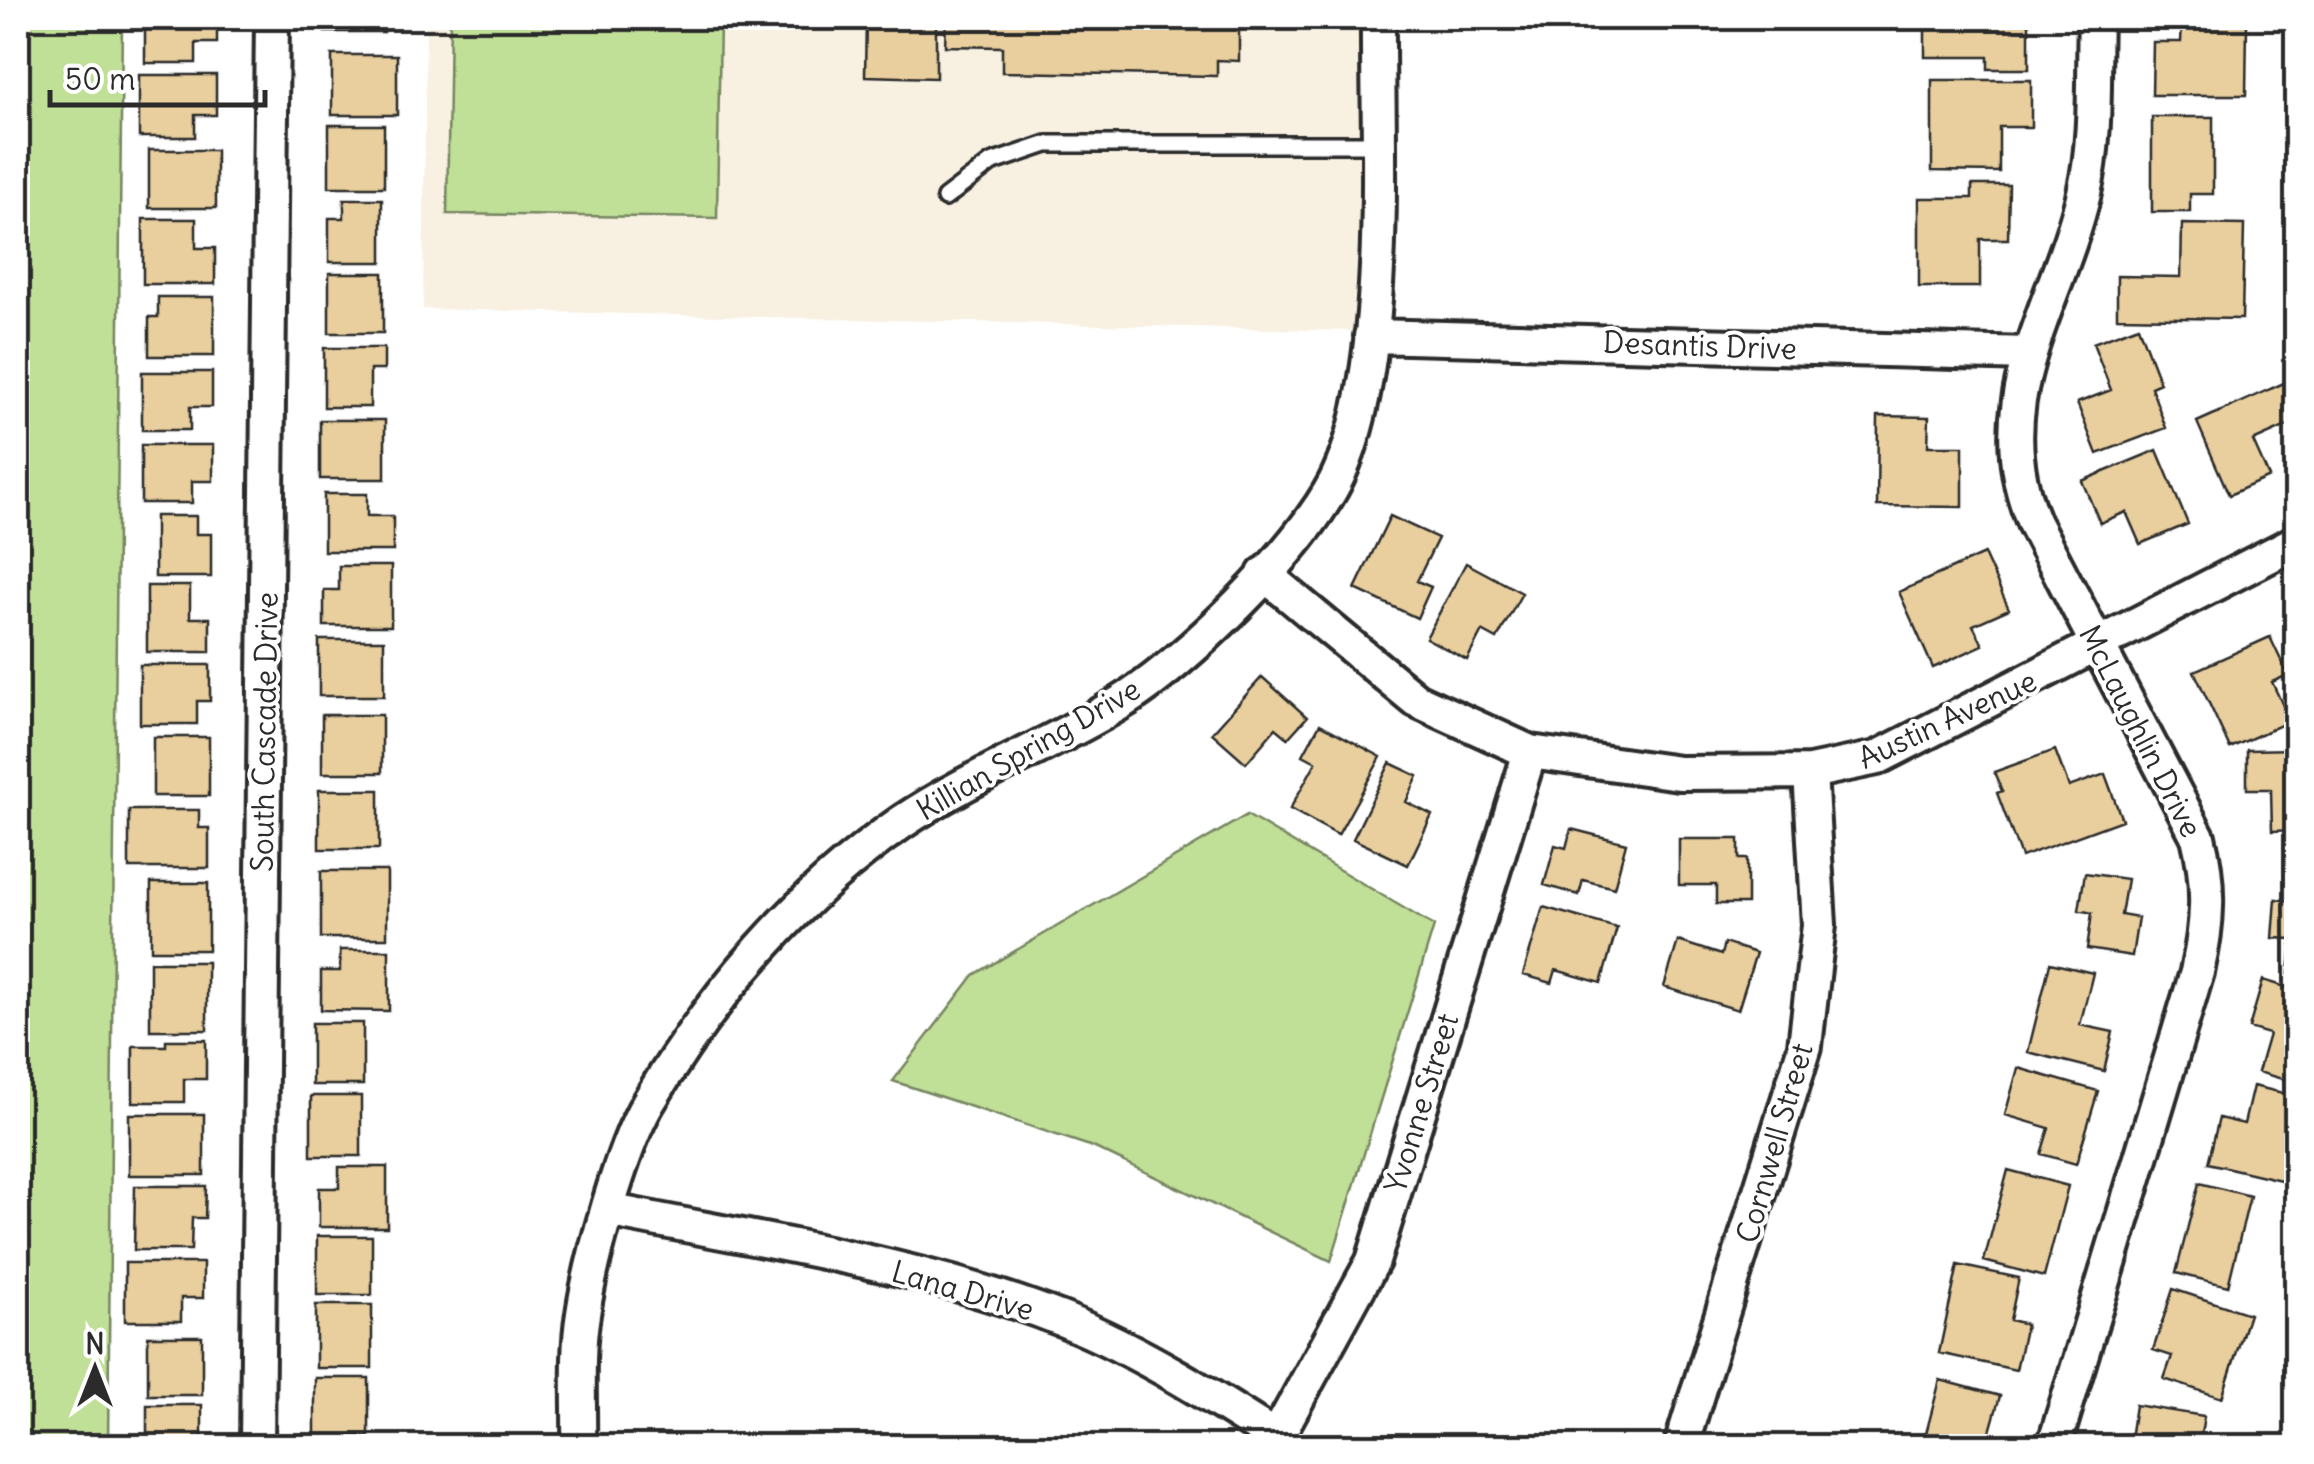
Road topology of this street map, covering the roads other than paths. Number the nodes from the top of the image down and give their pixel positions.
1 (272, 18) edge
2 (1378, 18) edge
3 (2094, 18) edge
4 (1377, 144) junction
5 (945, 198) dead end
6 (1370, 336) junction
7 (2028, 354) junction
8 (2296, 542) edge
9 (1264, 574) junction
10 (2098, 646) junction
11 (1530, 752) junction
12 (1810, 772) junction
13 (608, 1210) junction
14 (1282, 1442) edge
15 (257, 1446) edge
16 (578, 1446) edge
17 (1682, 1446) edge
18 (2054, 1446) edge

1 - 15 street, South Cascade Drive
2 - 4 street, Killian Spring Drive
3 - 7 street, McLaughlin Drive
4 - 5 lane
4 - 6 street, Killian Spring Drive
6 - 7 street, Desantis Drive
6 - 9 street, Killian Spring Drive
7 - 10 street, McLaughlin Drive
8 - 10 street, Austin Avenue
9 - 11 street, Austin Avenue
9 - 13 street, Killian Spring Drive
10 - 12 street, Austin Avenue
10 - 18 street, McLaughlin Drive
11 - 12 street, Austin Avenue
11 - 14 street, Yvonne Street
12 - 17 street, Cornwell Street
13 - 14 street, Lana Drive
13 - 16 street, Killian Spring Drive

